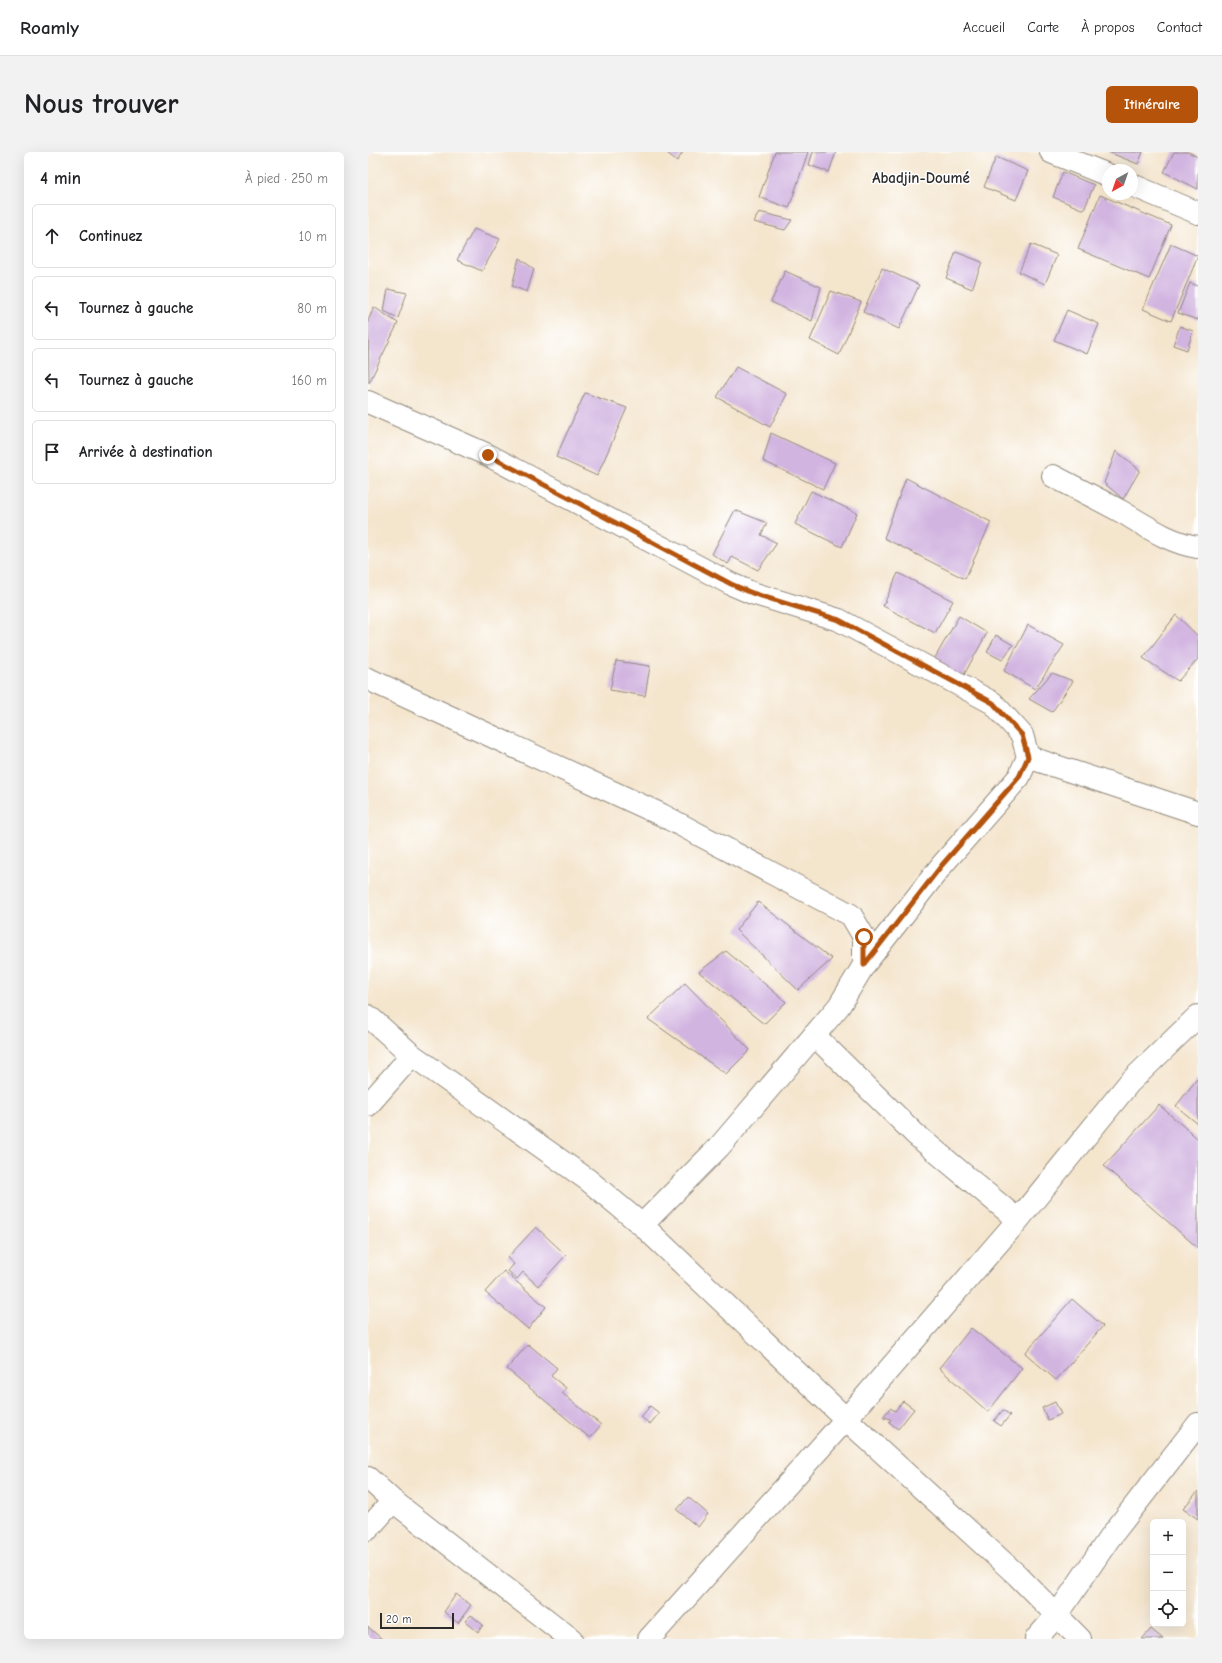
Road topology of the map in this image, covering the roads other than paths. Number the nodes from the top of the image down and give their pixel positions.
1 (1051, 152) edge
2 (1102, 173) edge
3 (1138, 188) edge
4 (1198, 213) edge
5 (368, 402) edge
6 (1053, 476) dead end
7 (1198, 547) edge
8 (368, 679) edge
9 (1028, 757) junction
10 (1198, 813) edge
11 (864, 965) junction
12 (368, 1016) edge
13 (1198, 1016) edge
14 (814, 1035) junction
15 (412, 1055) junction
16 (368, 1105) edge
17 (1018, 1220) junction
18 (642, 1225) junction
19 (846, 1419) junction
20 (1198, 1424) edge
21 (368, 1478) edge
22 (393, 1501) junction
23 (368, 1529) edge
24 (1057, 1615) junction
25 (571, 1639) edge
26 (649, 1639) edge
27 (1036, 1639) edge
28 (1080, 1639) edge

1 - 2 street
3 - 4 street
5 - 9 street
6 - 7 street
8 - 11 street
9 - 10 street
9 - 11 street
11 - 14 street
12 - 15 street
13 - 17 street
14 - 17 street
14 - 18 street
15 - 16 street
15 - 18 street
17 - 19 street
18 - 19 street
19 - 24 street
19 - 26 street
20 - 24 street
21 - 22 street
22 - 23 street
22 - 25 street
24 - 27 street
24 - 28 street

